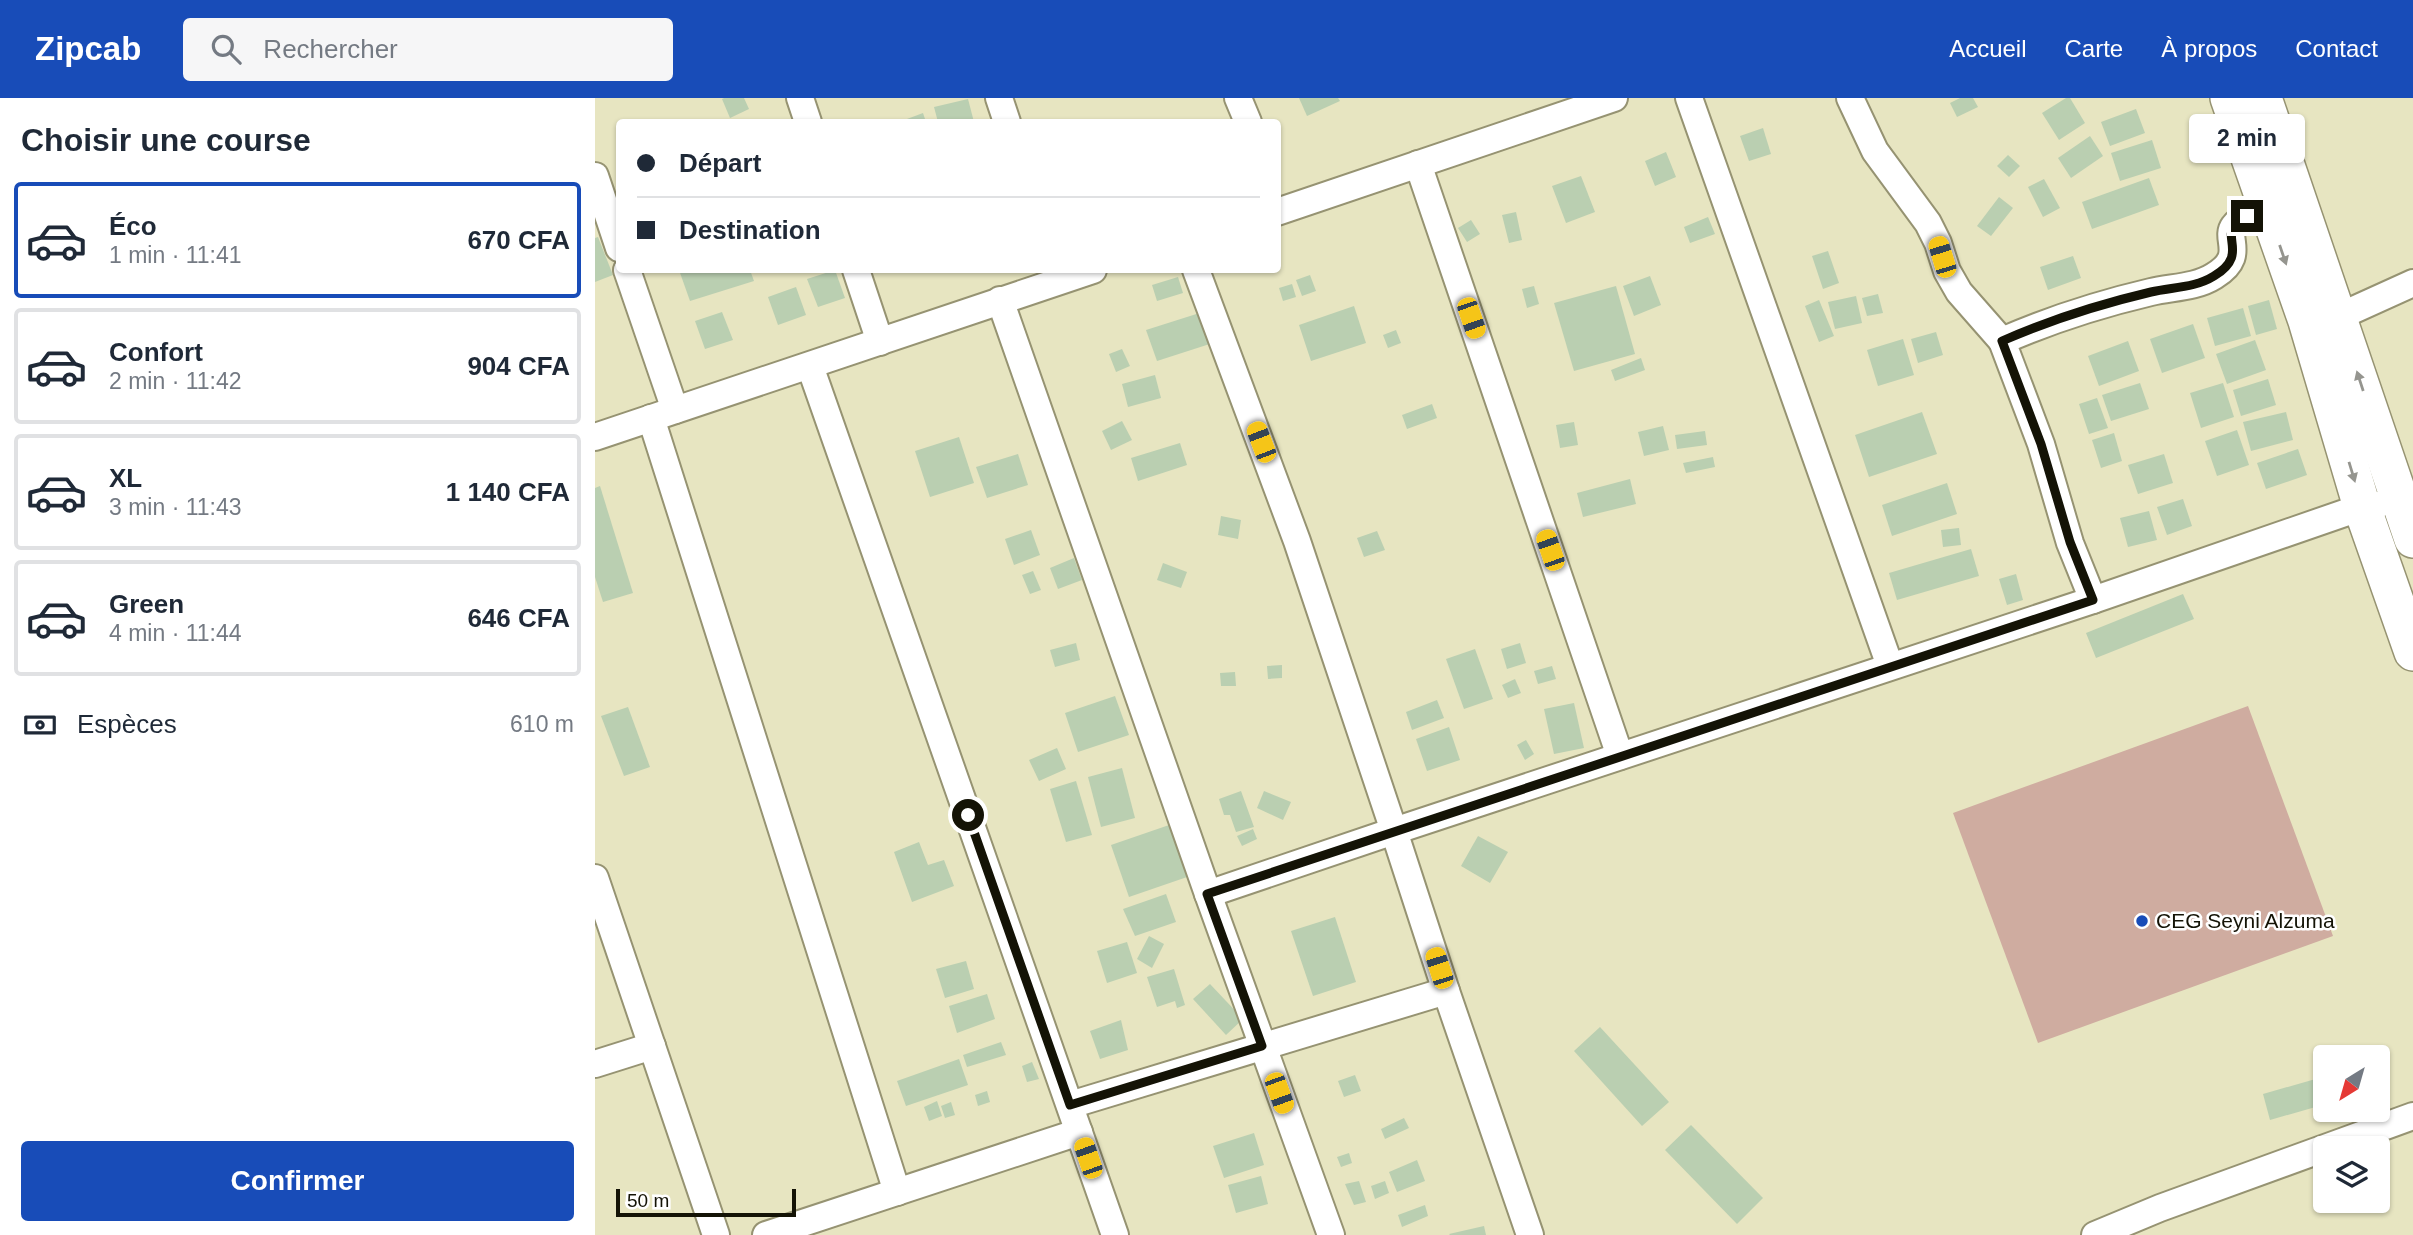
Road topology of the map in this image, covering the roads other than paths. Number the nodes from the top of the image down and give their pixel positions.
1 (800, 98) edge
2 (999, 98) edge
3 (1238, 98) edge
4 (1613, 98) edge
5 (1689, 98) edge
6 (1850, 98) edge
7 (2229, 98) edge
8 (2263, 98) edge
9 (807, 119) edge
10 (1006, 119) edge
11 (1247, 119) edge
12 (1418, 164) junction
13 (595, 176) edge
14 (1281, 207) edge
15 (2267, 209) junction
16 (616, 239) edge
17 (628, 273) edge
18 (857, 273) edge
19 (1197, 273) edge
20 (1058, 275) edge
21 (2413, 283) edge
22 (1000, 300) junction
23 (2322, 319) junction
24 (2002, 341) junction
25 (880, 342) junction
26 (810, 366) junction
27 (663, 414) junction
28 (595, 437) edge
29 (2400, 501) junction
30 (2362, 507) junction
31 (2413, 539) edge
32 (2093, 600) junction
33 (2413, 652) edge
34 (1890, 666) junction
35 (1620, 755) junction
36 (1394, 831) junction
37 (595, 878) edge
38 (1207, 894) junction
39 (1446, 991) junction
40 (652, 1046) junction
41 (1262, 1046) junction
42 (595, 1064) edge
43 (1070, 1105) junction
44 (2413, 1116) edge
45 (1079, 1132) junction
46 (897, 1192) junction
47 (716, 1235) edge
48 (766, 1235) edge
49 (1115, 1235) edge
50 (1331, 1235) edge
51 (1530, 1235) edge
52 (2095, 1235) edge

1 - 9 street
2 - 10 street
3 - 11 street
4 - 12 street
5 - 34 street
6 - 24 street
7 - 15 main road
8 - 23 main road
12 - 14 street
12 - 35 street
13 - 16 street
15 -> 23 main road
15 - 24 street
17 - 27 street
18 - 25 street
19 - 36 street
20 - 22 street
21 - 23 street
22 - 25 street
22 - 38 street
29 -> 23 main road
23 -> 30 main road
24 - 32 street
25 - 26 street
26 - 27 street
26 - 43 street
27 - 28 street
27 - 46 street
29 - 30 street
29 - 31 main road
30 - 32 street
30 - 33 main road
32 - 34 street
34 - 35 street
35 - 36 street
36 - 38 street
36 - 39 street
37 - 40 street
38 - 41 street
39 - 41 street
39 - 51 street
40 - 42 street
40 - 47 street
41 - 43 street
41 - 50 street
43 - 45 street
44 - 52 street
45 - 46 street
45 - 49 street
46 - 48 street

